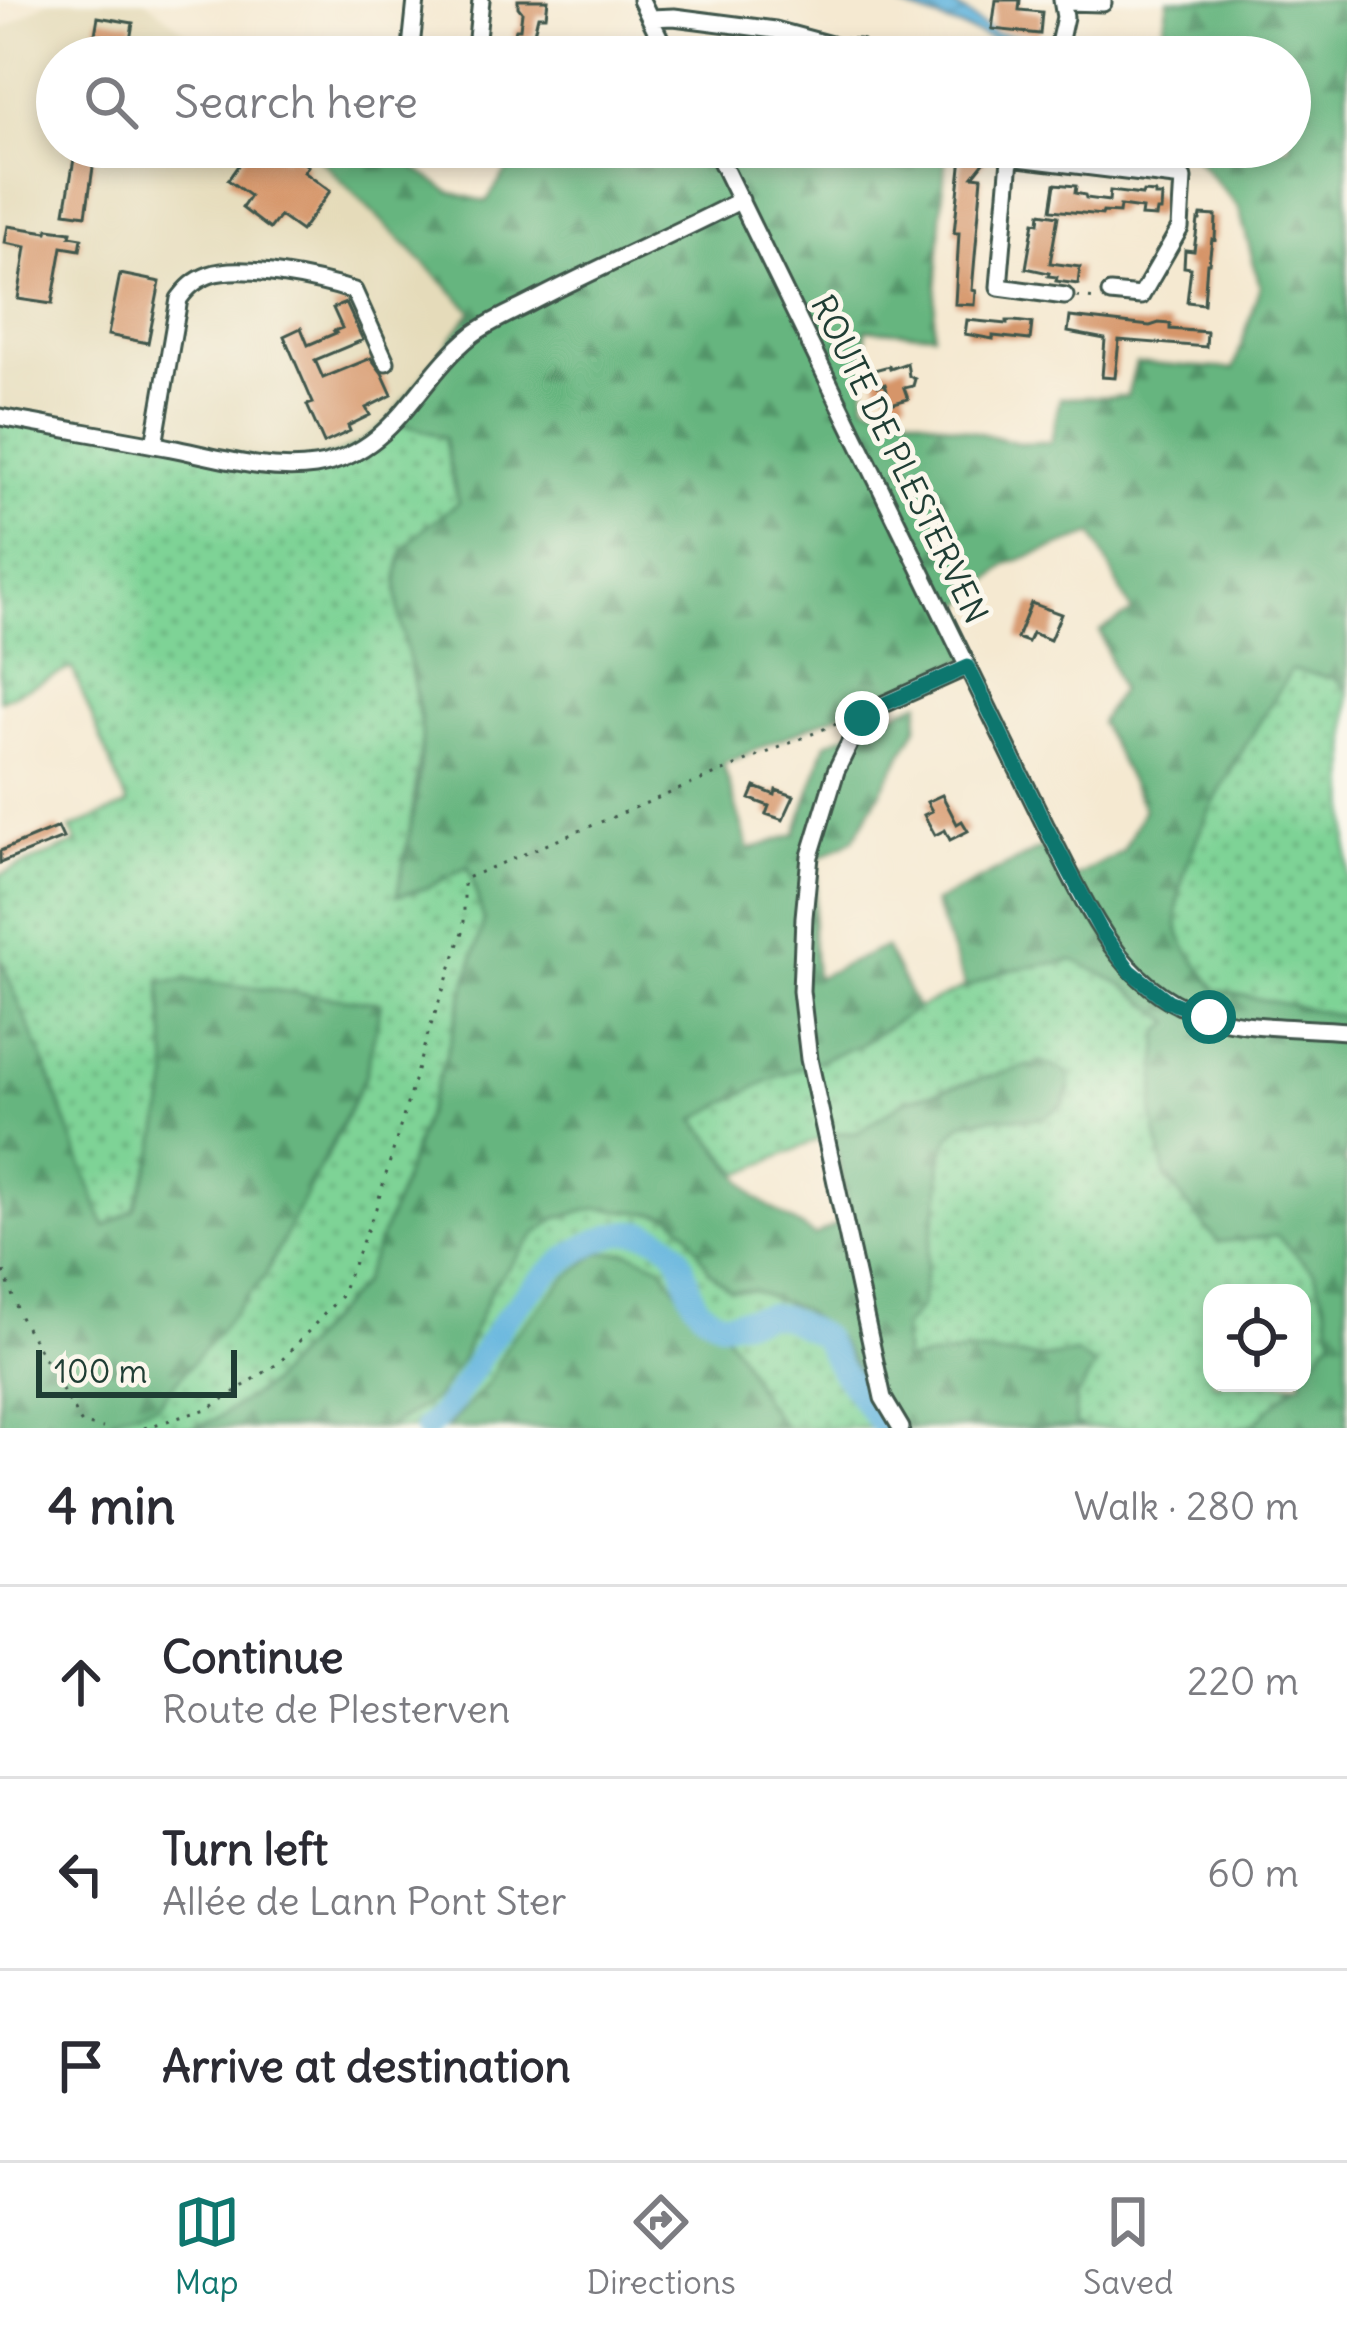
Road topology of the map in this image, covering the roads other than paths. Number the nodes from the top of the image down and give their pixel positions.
1 (416, 0) edge
2 (481, 0) edge
3 (641, 0) edge
4 (1103, 0) edge
5 (1063, 1) edge
6 (650, 18) junction
7 (412, 36) edge
8 (477, 36) edge
9 (659, 36) edge
10 (797, 36) edge
11 (1061, 36) edge
12 (725, 168) edge
13 (1010, 168) edge
14 (1117, 168) edge
15 (741, 200) junction
16 (1110, 293) road end
17 (1065, 296) road end
18 (386, 362) dead end
19 (0, 417) edge
20 (154, 445) junction
21 (968, 667) junction
22 (1347, 1031) edge
23 (902, 1428) edge

1 - 7 street
2 - 8 street
3 - 6 street
4 - 5 street
5 - 11 street
6 - 9 street
6 - 10 street
12 - 15 street, ROUTE DE PLESTERVEN
13 - 17 street
14 - 16 street
15 - 20 street
15 - 21 street, ROUTE DE PLESTERVEN
18 - 20 street
19 - 20 street
21 - 22 street, ROUTE DE PLESTERVEN
21 - 23 street

